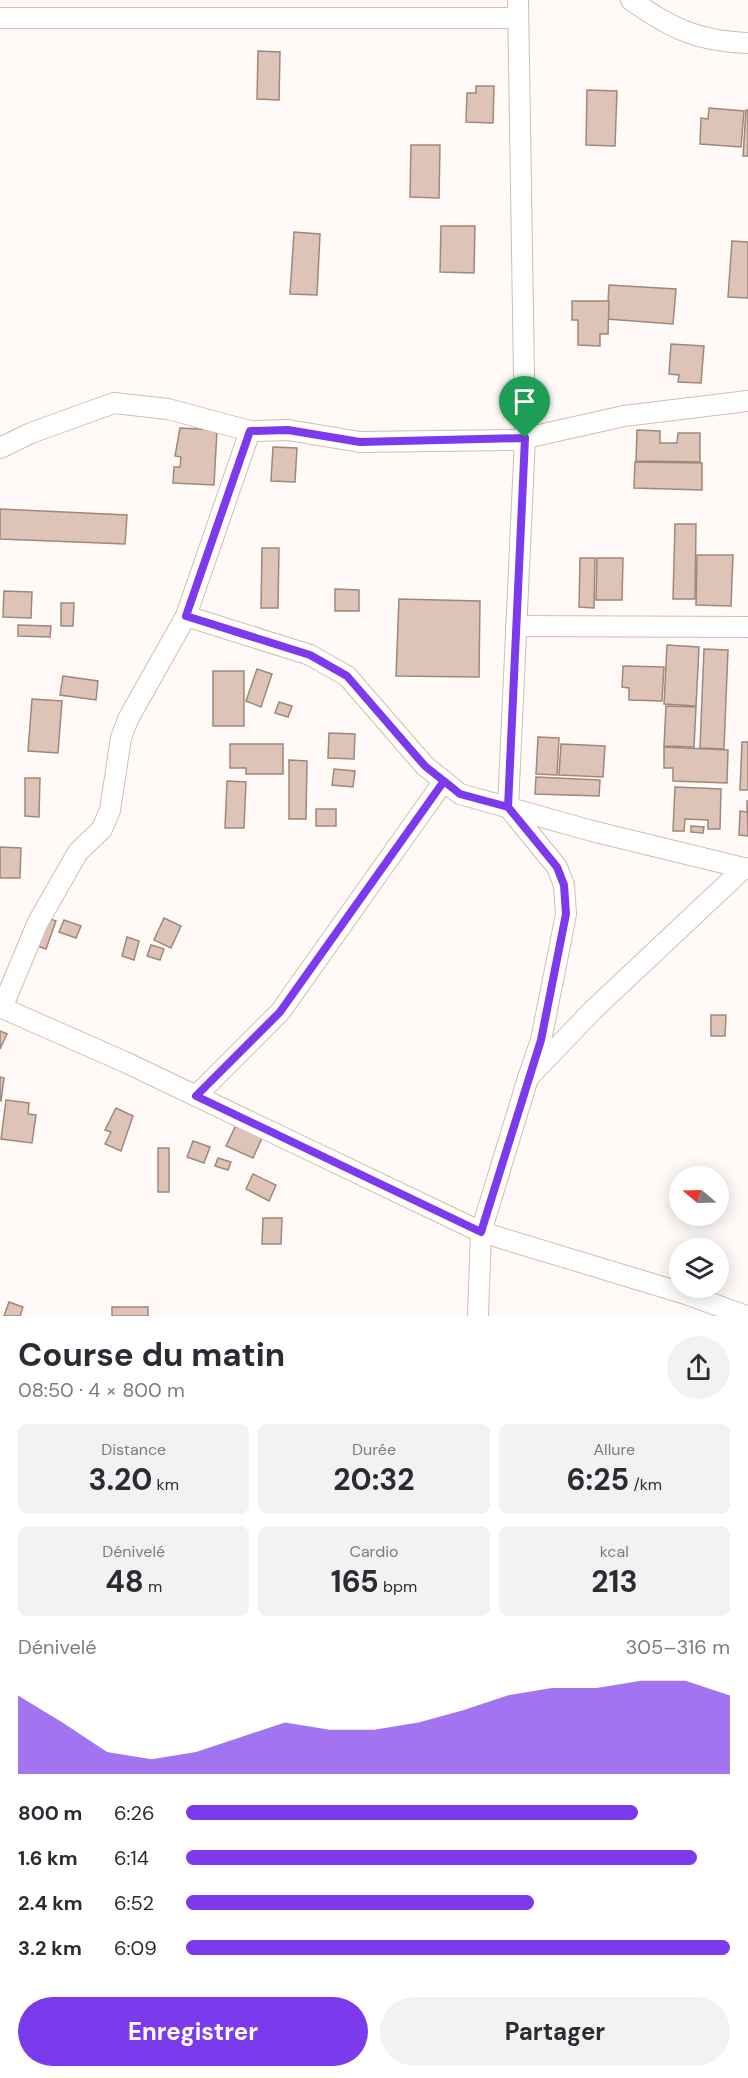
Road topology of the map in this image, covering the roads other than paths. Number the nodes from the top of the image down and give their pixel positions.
1 (631, 0) edge
2 (518, 9) edge
3 (0, 18) edge
4 (748, 43) edge
5 (748, 401) edge
6 (250, 431) junction
7 (525, 438) junction
8 (0, 448) edge
9 (186, 616) junction
10 (516, 626) junction
11 (748, 627) edge
12 (444, 781) junction
13 (508, 807) junction
14 (746, 868) edge
15 (1, 1007) edge
16 (528, 1078) junction
17 (196, 1096) junction
18 (481, 1232) junction
19 (478, 1316) edge
20 (746, 1316) edge

1 - 4 street
2 - 3 street
2 - 7 street
5 - 7 street
6 - 7 street
6 - 8 street
6 - 9 street
7 - 10 street
9 - 12 street
9 - 15 street
10 - 11 street
10 - 13 street
12 - 13 street
12 - 17 street
13 - 14 street
13 - 16 street
14 - 16 street
15 - 17 street
16 - 18 street
17 - 18 street
18 - 19 street
18 - 20 street

